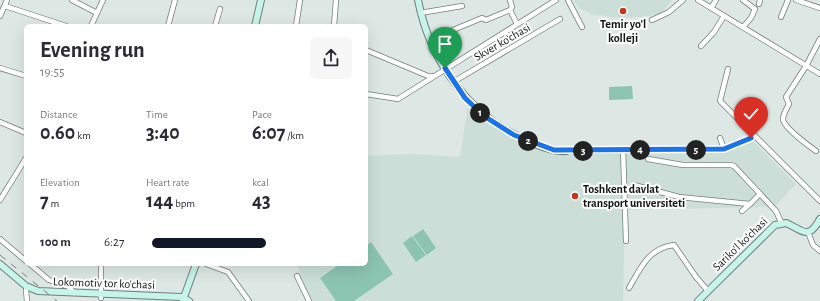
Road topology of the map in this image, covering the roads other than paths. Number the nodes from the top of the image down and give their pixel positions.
1 (7, 0) edge
2 (72, 0) edge
3 (103, 0) edge
4 (175, 0) edge
5 (257, 0) edge
6 (261, 0) edge
7 (300, 0) edge
8 (336, 0) edge
9 (418, 0) edge
10 (510, 0) edge
11 (556, 0) edge
12 (568, 0) edge
13 (683, 0) edge
14 (698, 0) edge
15 (716, 0) edge
16 (743, 0) edge
17 (788, 0) edge
18 (796, 0) edge
19 (5, 6) junction
20 (462, 6) dead end
21 (711, 8) junction
22 (820, 8) edge
23 (220, 9) dead end
24 (510, 10) junction
25 (97, 13) junction
26 (420, 13) junction
27 (0, 16) edge
28 (724, 16) junction
29 (781, 18) dead end
30 (560, 19) dead end
31 (652, 20) dead end
32 (60, 24) edge
33 (92, 24) edge
34 (169, 24) edge
35 (216, 24) edge
36 (252, 24) edge
37 (255, 24) edge
38 (296, 24) edge
39 (334, 24) edge
40 (517, 24) junction
41 (582, 27) dead end
42 (743, 27) junction
43 (453, 30) dead end
44 (820, 39) edge
45 (701, 46) dead end
46 (368, 51) edge
47 (806, 66) junction
48 (0, 68) edge
49 (445, 68) junction
50 (728, 69) dead end
51 (820, 74) edge
52 (24, 75) edge
53 (432, 76) junction
54 (454, 82) junction
55 (368, 94) edge
56 (0, 122) edge
57 (24, 132) edge
58 (753, 135) junction
59 (720, 138) dead end
60 (623, 149) junction
61 (724, 149) junction
62 (566, 151) joint
63 (816, 151) dead end
64 (648, 159) dead end
65 (24, 163) edge
66 (634, 185) dead end
67 (760, 194) junction
68 (0, 200) edge
69 (820, 201) edge
70 (750, 204) junction
71 (742, 211) dead end
72 (820, 219) edge
73 (781, 222) junction
74 (808, 232) junction
75 (0, 239) edge
76 (626, 241) dead end
77 (820, 251) edge
78 (24, 259) edge
79 (0, 264) edge
80 (32, 266) edge
81 (101, 266) edge
82 (192, 266) edge
83 (195, 266) edge
84 (212, 266) edge
85 (0, 268) edge
86 (297, 276) dead end
87 (26, 288) junction
88 (629, 288) dead end
89 (708, 291) junction
90 (75, 294) junction
91 (101, 296) junction
92 (182, 300) edge
93 (27, 301) edge
94 (249, 301) edge
95 (309, 301) edge
96 (698, 301) edge

1 - 19 street
2 - 25 street
3 - 25 street
4 - 34 street
5 - 36 main road
6 - 37 main road
7 - 38 street
8 - 39 street
9 - 26 main road
10 - 24 street
11 - 40 street
12 - 41 street
13 - 31 street
14 - 21 street
15 - 21 street
16 - 42 street
17 - 29 street
18 - 22 street
19 - 27 street
19 - 32 street
20 - 26 street
21 - 28 street
23 - 35 street
24 - 40 street
24 - 43 street
25 - 33 street
26 - 49 main road
28 - 42 street
28 - 45 street
30 - 54 street, Skver ko'chasi
40 - 49 street
42 - 47 street
44 - 47 street
46 - 53 street
47 - 51 street
47 - 63 street
48 - 52 street
49 - 53 street
49 - 54 main road
50 - 58 street
53 - 55 street
54 - 62 main road
56 - 57 street
58 - 61 street
58 - 69 street
59 - 61 street
60 - 61 street
60 - 62 street
60 - 76 street
64 - 67 street
65 - 68 street
66 - 70 street
67 - 70 street
67 - 73 street
70 - 71 street
72 - 74 main road
73 - 74 main road, Sariko'l ko'chasi
73 - 89 main road, Sariko'l ko'chasi
74 - 77 street
75 - 78 street
79 - 87 main road
80 - 90 street
81 - 91 street
82 - 92 main road
83 - 92 main road
84 - 94 street
85 - 87 main road
86 - 95 street
87 - 90 main road, Lokomotiv tor ko'chasi
87 - 91 main road, Lokomotiv tor ko'chasi
87 - 93 street
88 - 89 street
89 - 96 main road, Sariko'l ko'chasi
90 - 91 main road, Lokomotiv tor ko'chasi
91 - 92 main road, Lokomotiv tor ko'chasi

